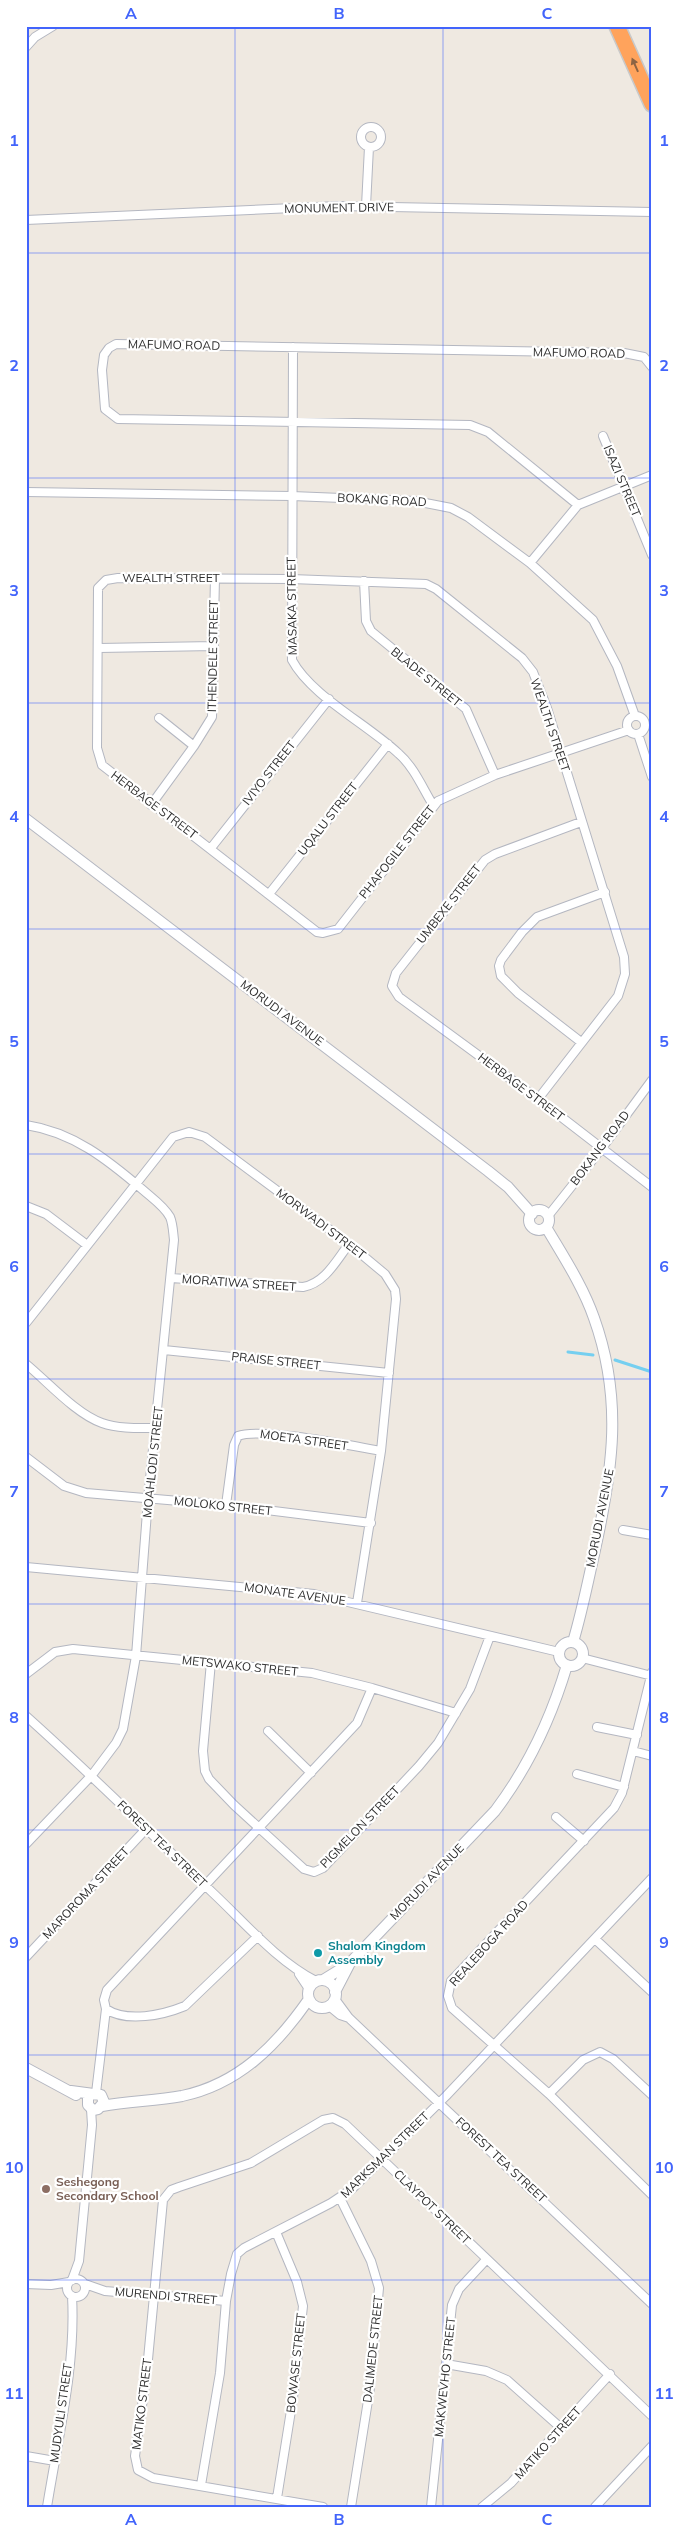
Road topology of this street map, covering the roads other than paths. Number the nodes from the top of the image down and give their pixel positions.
1 (53, 26) edge
2 (617, 26) edge
3 (26, 46) edge
4 (652, 104) edge
5 (369, 147) dead end
6 (366, 206) junction
7 (652, 212) edge
8 (26, 220) edge
9 (293, 347) junction
10 (652, 367) edge
11 (293, 420) junction
12 (603, 436) dead end
13 (652, 475) edge
14 (624, 486) junction
15 (26, 492) edge
16 (292, 496) junction
17 (578, 504) junction
18 (652, 555) edge
19 (530, 563) junction
20 (215, 577) junction
21 (291, 579) junction
22 (364, 581) junction
23 (97, 596) joint
24 (214, 646) junction
25 (99, 648) junction
26 (329, 699) junction
27 (635, 716) junction
28 (159, 718) dead end
29 (648, 723) edge
30 (629, 730) junction
31 (638, 734) junction
32 (388, 744) junction
33 (194, 746) junction
34 (561, 754) junction
35 (495, 775) junction
36 (652, 777) edge
37 (151, 805) junction
38 (433, 805) junction
39 (26, 819) edge
40 (581, 822) junction
41 (211, 848) junction
42 (605, 892) junction
43 (269, 894) junction
44 (317, 932) joint
45 (392, 986) joint
46 (582, 1042) junction
47 (652, 1080) edge
48 (538, 1099) junction
49 (26, 1125) edge
50 (602, 1148) junction
51 (134, 1183) junction
52 (652, 1187) edge
53 (26, 1206) edge
54 (532, 1214) junction
55 (548, 1216) junction
56 (546, 1227) junction
57 (349, 1244) junction
58 (87, 1245) junction
59 (171, 1278) junction
60 (26, 1323) edge
61 (164, 1350) junction
62 (26, 1364) edge
63 (389, 1373) junction
64 (156, 1428) junction
65 (381, 1451) junction
66 (26, 1457) edge
67 (148, 1499) junction
68 (226, 1505) junction
69 (370, 1523) junction
70 (623, 1530) dead end
71 (652, 1535) edge
72 (26, 1567) edge
73 (142, 1577) junction
74 (357, 1603) junction
75 (490, 1636) junction
76 (573, 1642) junction
77 (559, 1652) junction
78 (136, 1656) junction
79 (582, 1658) junction
80 (211, 1662) junction
81 (567, 1665) junction
82 (26, 1674) edge
83 (651, 1674) edge
84 (372, 1688) junction
85 (456, 1713) junction
86 (26, 1716) edge
87 (596, 1727) dead end
88 (268, 1731) dead end
89 (637, 1735) junction
90 (633, 1751) junction
91 (652, 1756) edge
92 (310, 1773) junction
93 (577, 1774) dead end
94 (92, 1775) junction
95 (624, 1787) junction
96 (556, 1817) dead end
97 (258, 1827) junction
98 (146, 1829) junction
99 (584, 1840) junction
100 (26, 1844) edge
101 (652, 1878) edge
102 (205, 1885) junction
103 (258, 1936) junction
104 (595, 1939) junction
105 (26, 1957) edge
106 (349, 1964) junction
107 (314, 1988) junction
108 (652, 1992) edge
109 (333, 1999) junction
110 (317, 2007) junction
111 (106, 2009) junction
112 (295, 2020) junction
113 (494, 2046) junction
114 (26, 2068) edge
115 (549, 2094) junction
116 (652, 2095) edge
117 (95, 2101) junction
118 (439, 2102) junction
119 (383, 2160) junction
120 (179, 2187) joint
121 (652, 2195) edge
122 (340, 2198) junction
123 (276, 2232) junction
124 (486, 2260) junction
125 (79, 2261) junction
126 (71, 2281) junction
127 (84, 2283) junction
128 (26, 2284) edge
129 (51, 2285) junction
130 (105, 2291) junction
131 (70, 2294) junction
132 (82, 2294) junction
133 (154, 2296) junction
134 (226, 2301) junction
135 (652, 2304) edge
136 (73, 2318) junction
137 (446, 2364) junction
138 (610, 2374) junction
139 (652, 2416) edge
140 (561, 2428) junction
141 (652, 2446) edge
142 (26, 2456) edge
143 (55, 2461) junction
144 (202, 2485) junction
145 (277, 2498) junction
146 (47, 2507) edge
147 (323, 2507) edge
148 (351, 2507) edge
149 (431, 2507) edge
150 (482, 2507) edge
151 (595, 2507) edge

1 - 3 street
4 -> 2 highway
5 - 6 street
6 - 7 street, MONUMENT DRIVE
6 - 8 street, MONUMENT DRIVE
9 - 10 street, MAFUMO ROAD
9 - 11 street, MASAKA STREET
9 - 11 street, MAFUMO ROAD
11 - 16 street, MASAKA STREET
11 - 17 street, MAFUMO ROAD
12 - 14 street, ISAZI STREET
13 - 14 street
14 - 17 street
14 - 18 street, ISAZI STREET
15 - 16 street, BOKANG ROAD
16 - 19 street, BOKANG ROAD
16 - 21 street, MASAKA STREET
17 - 19 street
19 - 27 street, BOKANG ROAD
20 - 21 street, WEALTH STREET
20 - 23 street, WEALTH STREET
20 - 24 street, ITHENDELE STREET
21 - 22 street, WEALTH STREET
21 - 26 street, MASAKA STREET
22 - 34 street, WEALTH STREET
22 - 35 street, BLADE STREET
23 - 25 street, HERBAGE STREET
24 - 25 street
24 - 33 street, ITHENDELE STREET
25 - 37 street, HERBAGE STREET
26 - 32 street, MASAKA STREET
26 - 41 street, IVIYO STREET
27 - 29 street
27 - 30 street
28 - 33 street
29 - 31 street
30 - 31 street
30 - 34 street, PHAFOGILE STREET
31 - 36 street
32 - 38 street, MASAKA STREET
32 - 43 street, UQALU STREET
33 - 37 street, ITHENDELE STREET
34 - 35 street, PHAFOGILE STREET
34 - 40 street, WEALTH STREET
35 - 38 street, PHAFOGILE STREET
37 - 41 street, HERBAGE STREET
38 - 44 street, PHAFOGILE STREET
39 - 54 street, MORUDI AVENUE
40 - 42 street, WEALTH STREET
40 - 45 street, UMBEXE STREET
41 - 43 street, HERBAGE STREET
42 - 46 street, WEALTH STREET
42 - 46 street
43 - 44 street, HERBAGE STREET
45 - 48 street, HERBAGE STREET
46 - 48 street, WEALTH STREET
47 - 50 street, BOKANG ROAD
48 - 50 street, HERBAGE STREET
49 - 51 street, MOAHLODI STREET
50 - 52 street, HERBAGE STREET
50 - 55 street, BOKANG ROAD
51 - 57 street, MORWADI STREET
51 - 58 street, MORWADI STREET
51 - 59 street, MOAHLODI STREET
53 - 58 street
54 - 55 street
54 - 56 street, MORUDI AVENUE
55 - 56 street
56 - 76 street, MORUDI AVENUE
57 - 59 street, MORATIWA STREET
57 - 63 street, MORWADI STREET
58 - 60 street, MORWADI STREET
59 - 61 street, MOAHLODI STREET
61 - 63 street, PRAISE STREET
61 - 64 street, MOAHLODI STREET
62 - 64 street
63 - 65 street, MORWADI STREET
64 - 67 street, MOAHLODI STREET
65 - 68 street, MOETA STREET
65 - 69 street, MORWADI STREET
66 - 67 street, MOLOKO STREET
67 - 68 street, MOLOKO STREET
67 - 73 street, MOAHLODI STREET
68 - 69 street, MOLOKO STREET
69 - 74 street, MORWADI STREET
70 - 71 street
72 - 73 street, MONATE AVENUE
73 - 74 street, MONATE AVENUE
73 - 78 street, MOAHLODI STREET
74 - 75 street, MONATE AVENUE
75 - 77 street, MONATE AVENUE
75 - 85 street, PIGMELON STREET
76 - 77 street
76 - 79 street
77 - 81 street
78 - 80 street, METSWAKO STREET
78 - 82 street, METSWAKO STREET
78 - 94 street, MOAHLODI STREET
79 - 81 street
79 - 83 street
80 - 84 street, METSWAKO STREET
80 - 97 street, PIGMELON STREET
81 - 106 street, MORUDI AVENUE
83 - 89 street, REALEBOGA ROAD
84 - 85 street, METSWAKO STREET
84 - 92 street
85 - 97 street, PIGMELON STREET
86 - 94 street, FOREST TEA STREET
87 - 89 street
88 - 92 street
89 - 90 street, REALEBOGA ROAD
90 - 91 street
90 - 95 street, REALEBOGA ROAD
92 - 97 street
93 - 95 street
94 - 98 street, FOREST TEA STREET
94 - 100 street, MOAHLODI STREET
95 - 99 street, REALEBOGA ROAD
96 - 99 street
97 - 102 street
98 - 102 street, FOREST TEA STREET
98 - 105 street, MAROROMA STREET
99 - 113 street, REALEBOGA ROAD
101 - 104 street, MARKSMAN STREET
102 - 103 street, FOREST TEA STREET
102 - 111 street
103 - 107 street, FOREST TEA STREET
103 - 111 street
104 - 108 street
104 - 113 street, MARKSMAN STREET
106 - 107 street, MORUDI AVENUE
106 - 109 street, MORUDI AVENUE
107 - 109 street
107 - 110 street
107 - 112 street, MORUDI AVENUE
109 - 110 street
109 - 118 street, FOREST TEA STREET
110 - 112 street, MORUDI AVENUE
111 - 117 street
112 - 117 street, MORUDI AVENUE
113 - 115 street, REALEBOGA ROAD
113 - 118 street, MARKSMAN STREET
114 - 117 street, MORUDI AVENUE
115 - 116 street
115 - 121 street, REALEBOGA ROAD
117 - 125 street
118 - 119 street, MARKSMAN STREET
118 - 135 street, FOREST TEA STREET
119 - 120 street, CLAYPOT STREET
119 - 122 street, MARKSMAN STREET
119 - 124 street, CLAYPOT STREET
120 - 133 street, MATIKO STREET
122 - 123 street, MARKSMAN STREET
122 - 148 street, DALIMEDE STREET
123 - 134 street, MARKSMAN STREET
123 - 145 street, BOWASE STREET
124 - 137 street, MAKWEVHO STREET
124 - 138 street, CLAYPOT STREET
125 - 126 street
125 - 127 street
126 - 127 street, MURENDI STREET
126 - 129 street
126 - 131 street, MUDYULI STREET
127 - 130 street, MURENDI STREET
127 - 132 street, MUDYULI STREET
128 - 129 street
129 - 131 street
130 - 132 street, MURENDI STREET
130 - 133 street, MURENDI STREET
131 - 132 street, MURENDI STREET
131 - 136 street, MUDYULI STREET
132 - 136 street, MUDYULI STREET
133 - 134 street, MURENDI STREET
133 - 144 street, MATIKO STREET
134 - 144 street, MARKSMAN STREET
136 - 143 street, MUDYULI STREET
137 - 140 street
137 - 149 street, MAKWEVHO STREET
138 - 139 street, CLAYPOT STREET
138 - 140 street, MATIKO STREET
140 - 150 street, MATIKO STREET
141 - 151 street
142 - 143 street
143 - 146 street, MUDYULI STREET
144 - 145 street, MATIKO STREET
145 - 147 street, MATIKO STREET

